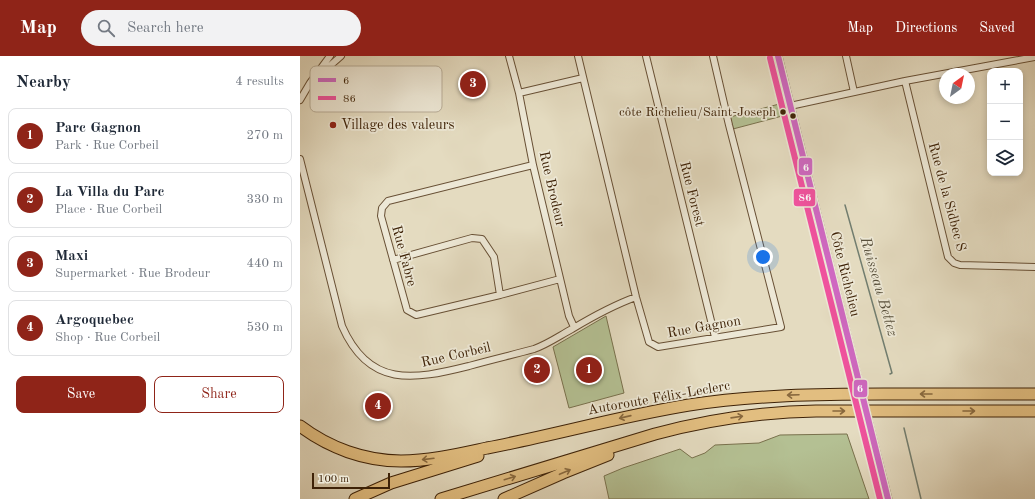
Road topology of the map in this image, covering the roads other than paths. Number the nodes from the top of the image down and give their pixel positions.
1 (330, 56) edge
2 (341, 56) edge
3 (509, 56) edge
4 (578, 56) edge
5 (646, 56) edge
6 (713, 56) edge
7 (778, 56) edge
8 (846, 56) edge
9 (1035, 57) edge
10 (323, 66) edge
11 (330, 66) edge
12 (583, 78) junction
13 (905, 81) junction
14 (310, 83) edge
15 (854, 92) junction
16 (519, 93) junction
17 (300, 100) edge
18 (790, 106) junction
19 (300, 159) edge
20 (533, 165) junction
21 (393, 260) junction
22 (1035, 266) edge
23 (560, 279) junction
24 (500, 295) junction
25 (636, 297) junction
26 (574, 328) junction
27 (715, 337) junction
28 (1035, 394) edge
29 (1035, 411) edge
30 (300, 426) edge
31 (686, 427) junction
32 (534, 439) junction
33 (355, 499) edge
34 (441, 499) edge
35 (504, 499) edge
36 (888, 499) edge

1 - 10 street
2 - 11 street
3 - 16 street, Rue Brodeur
4 - 12 street, Rue Gagnon
5 - 27 street, Rue Forest
6 - 27 street, Rue Gagnon
7 - 18 street, Côte Richelieu
8 - 15 street
9 - 13 street
12 - 16 street
12 - 25 street, Rue Gagnon
13 - 15 street
13 - 22 street, Rue de la Sidbec S
14 - 17 street
15 - 18 street
16 - 20 street, Rue Brodeur
18 - 36 street, Côte Richelieu, bridge
19 - 26 street, Rue Corbeil
20 - 21 street, Rue Fabre
20 - 23 street, Rue Brodeur
21 - 24 street, Rue Fabre
21 - 24 street
23 - 24 street, Rue Fabre
23 - 26 street, Rue Brodeur
25 - 26 street, Rue Corbeil
25 - 27 street, Rue Gagnon
28 -> 32 highway, Autoroute Félix-Leclerc
31 -> 29 highway
32 -> 30 highway, Autoroute Félix-Leclerc
34 -> 31 highway
35 -> 31 highway
32 - 33 highway

